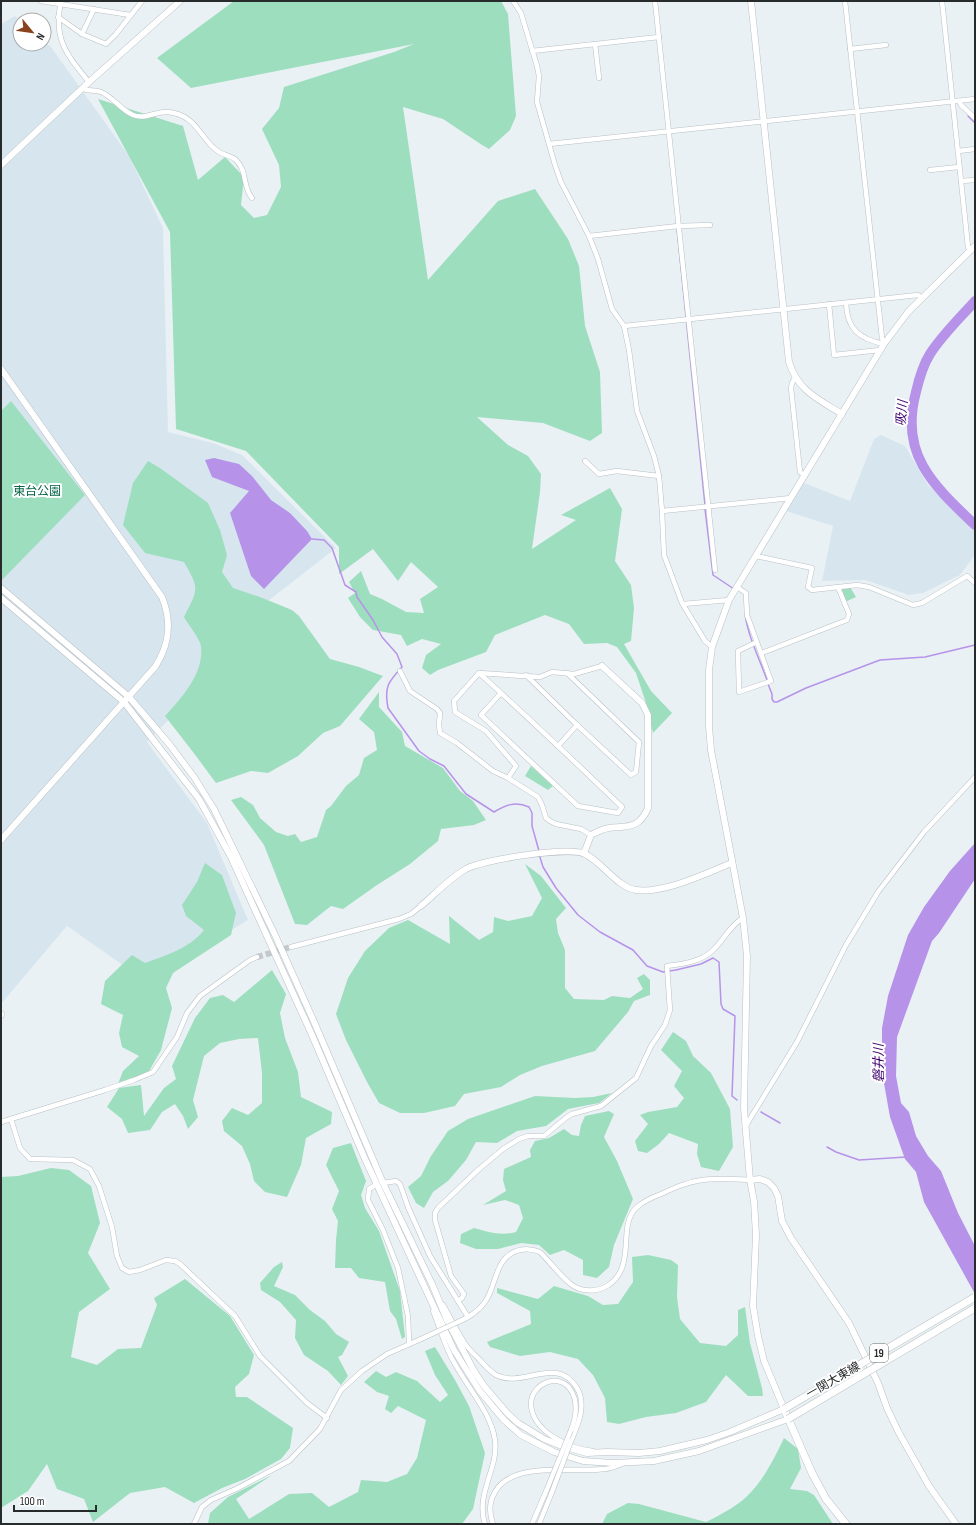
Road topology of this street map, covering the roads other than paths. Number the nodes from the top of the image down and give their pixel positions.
1 (41, 1) edge
2 (142, 1) edge
3 (180, 1) edge
4 (513, 1) edge
5 (655, 1) edge
6 (751, 1) edge
7 (845, 1) edge
8 (942, 1) edge
9 (60, 2) edge
10 (94, 9) junction
11 (130, 15) junction
12 (58, 17) junction
13 (82, 34) junction
14 (659, 37) junction
15 (594, 44) junction
16 (886, 44) dead end
17 (850, 49) junction
18 (532, 51) junction
19 (599, 78) dead end
20 (89, 82) junction
21 (84, 87) junction
22 (975, 99) edge
23 (959, 100) junction
24 (952, 101) junction
25 (857, 112) junction
26 (975, 118) edge
27 (764, 121) junction
28 (669, 131) junction
29 (549, 144) junction
30 (975, 150) edge
31 (958, 151) junction
32 (1, 165) edge
33 (959, 166) junction
34 (930, 170) dead end
35 (975, 180) edge
36 (961, 181) junction
37 (252, 198) dead end
38 (710, 225) dead end
39 (679, 227) junction
40 (589, 236) junction
41 (975, 246) edge
42 (970, 251) junction
43 (922, 298) junction
44 (878, 299) junction
45 (846, 303) junction
46 (829, 304) junction
47 (783, 309) junction
48 (689, 320) junction
49 (624, 326) junction
50 (884, 344) junction
51 (880, 350) junction
52 (1, 369) edge
53 (795, 378) junction
54 (842, 414) junction
55 (585, 461) dead end
56 (659, 476) junction
57 (804, 476) junction
58 (791, 498) junction
59 (708, 507) junction
60 (662, 511) junction
61 (756, 556) junction
62 (715, 570) dead end
63 (975, 583) edge
64 (737, 587) junction
65 (838, 587) junction
66 (1, 588) edge
67 (1, 598) edge
68 (729, 600) junction
69 (683, 604) junction
70 (757, 642) junction
71 (712, 647) junction
72 (762, 653) junction
73 (602, 666) joint
74 (400, 671) dead end
75 (479, 673) junction
76 (567, 673) junction
77 (526, 676) junction
78 (501, 693) junction
79 (129, 697) junction
80 (124, 702) junction
81 (577, 725) junction
82 (558, 746) junction
83 (975, 777) edge
84 (508, 778) junction
85 (591, 835) junction
86 (1, 840) edge
87 (584, 853) junction
88 (732, 863) junction
89 (421, 906) joint
90 (743, 918) junction
91 (291, 947) tunnel mouth
92 (257, 957) tunnel mouth
93 (11, 1118) junction
94 (1, 1122) edge
95 (745, 1128) junction
96 (750, 1180) junction
97 (380, 1184) junction
98 (422, 1283) junction
99 (432, 1284) junction
100 (975, 1297) edge
101 (458, 1301) junction
102 (975, 1308) edge
103 (468, 1317) junction
104 (409, 1343) junction
105 (784, 1409) junction
106 (327, 1418) junction
107 (788, 1419) junction
108 (607, 1452) junction
109 (628, 1463) junction
110 (549, 1490) junction
111 (194, 1524) edge
112 (485, 1524) edge
113 (493, 1524) edge
114 (532, 1524) edge
115 (539, 1524) edge
116 (846, 1524) edge
117 (956, 1524) edge

1 - 9 street
2 - 11 street
3 - 20 street
4 - 18 street
5 - 14 street
6 - 27 street
7 - 17 street
8 - 24 street
9 - 10 street
9 - 12 street
10 - 11 street
10 - 13 street
11 - 13 street
12 - 13 street
12 - 20 street
14 - 15 street
14 - 28 street
15 - 18 street
15 - 19 street
16 - 17 street
17 - 25 street
18 - 29 street
20 - 21 street
21 - 32 street
21 - 37 street
22 - 23 street
23 - 24 street
23 - 26 street
24 - 25 street
24 - 31 street
25 - 27 street
25 - 44 street
27 - 28 street
27 - 47 street
28 - 29 street
28 - 39 street
29 - 40 street
30 - 31 street
31 - 33 street
33 - 34 street
33 - 36 street
35 - 36 street
36 - 42 street
38 - 39 street
39 - 40 street
39 - 48 street
40 - 49 street
41 - 42 street
42 - 43 street
43 - 44 street
43 - 50 street
44 - 45 street
44 - 50 street
45 - 46 street
45 - 50 street
46 - 47 street
46 - 51 street
47 - 48 street
47 - 53 street
48 - 49 street
48 - 59 street
49 - 56 street
50 - 51 street
51 - 54 street
52 - 79 street
53 - 54 street
53 - 57 street
54 - 57 street
55 - 56 street
56 - 60 street
57 - 58 street
58 - 59 street
58 - 61 street
59 - 60 street
59 - 62 street
60 - 69 street
61 - 64 street
61 - 65 street
63 - 65 street
64 - 68 street
64 - 70 street
65 - 72 street
66 - 79 street
67 - 80 street
68 - 69 street
68 - 71 street
69 - 71 street
70 - 72 street
70 - 72 street
71 - 88 street
73 - 76 street
73 - 85 street
74 - 84 street
75 - 77 street
75 - 78 street
75 - 84 street
76 - 77 street
76 - 81 street
77 - 81 street
78 - 82 street
78 - 82 street
79 - 80 street
79 - 97 street
80 - 86 street
80 - 97 street
81 - 82 street
83 - 95 street
84 - 85 street
85 - 87 street
87 - 88 street
87 - 89 street
88 - 90 street
89 - 91 street
90 - 95 street
90 - 101 street
92 - 93 street
93 - 94 street
93 - 106 street
95 - 96 street
96 - 103 street
96 - 105 street
96 - 117 street
97 - 98 street
97 - 99 street
97 - 101 street
97 - 104 street
98 - 109 street
98 - 112 street
99 - 108 street
99 - 110 street, bridge
100 - 105 main road, 一関大東線 / 19, bridge
101 - 103 street
102 - 107 main road, 一関大東線 / 19, bridge
103 - 104 street, bridge
104 - 106 street
105 - 107 main road
105 - 108 street
106 - 111 street
107 - 109 street
107 - 116 main road
108 - 110 street, bridge
109 - 113 street
110 - 114 street
110 - 115 street

